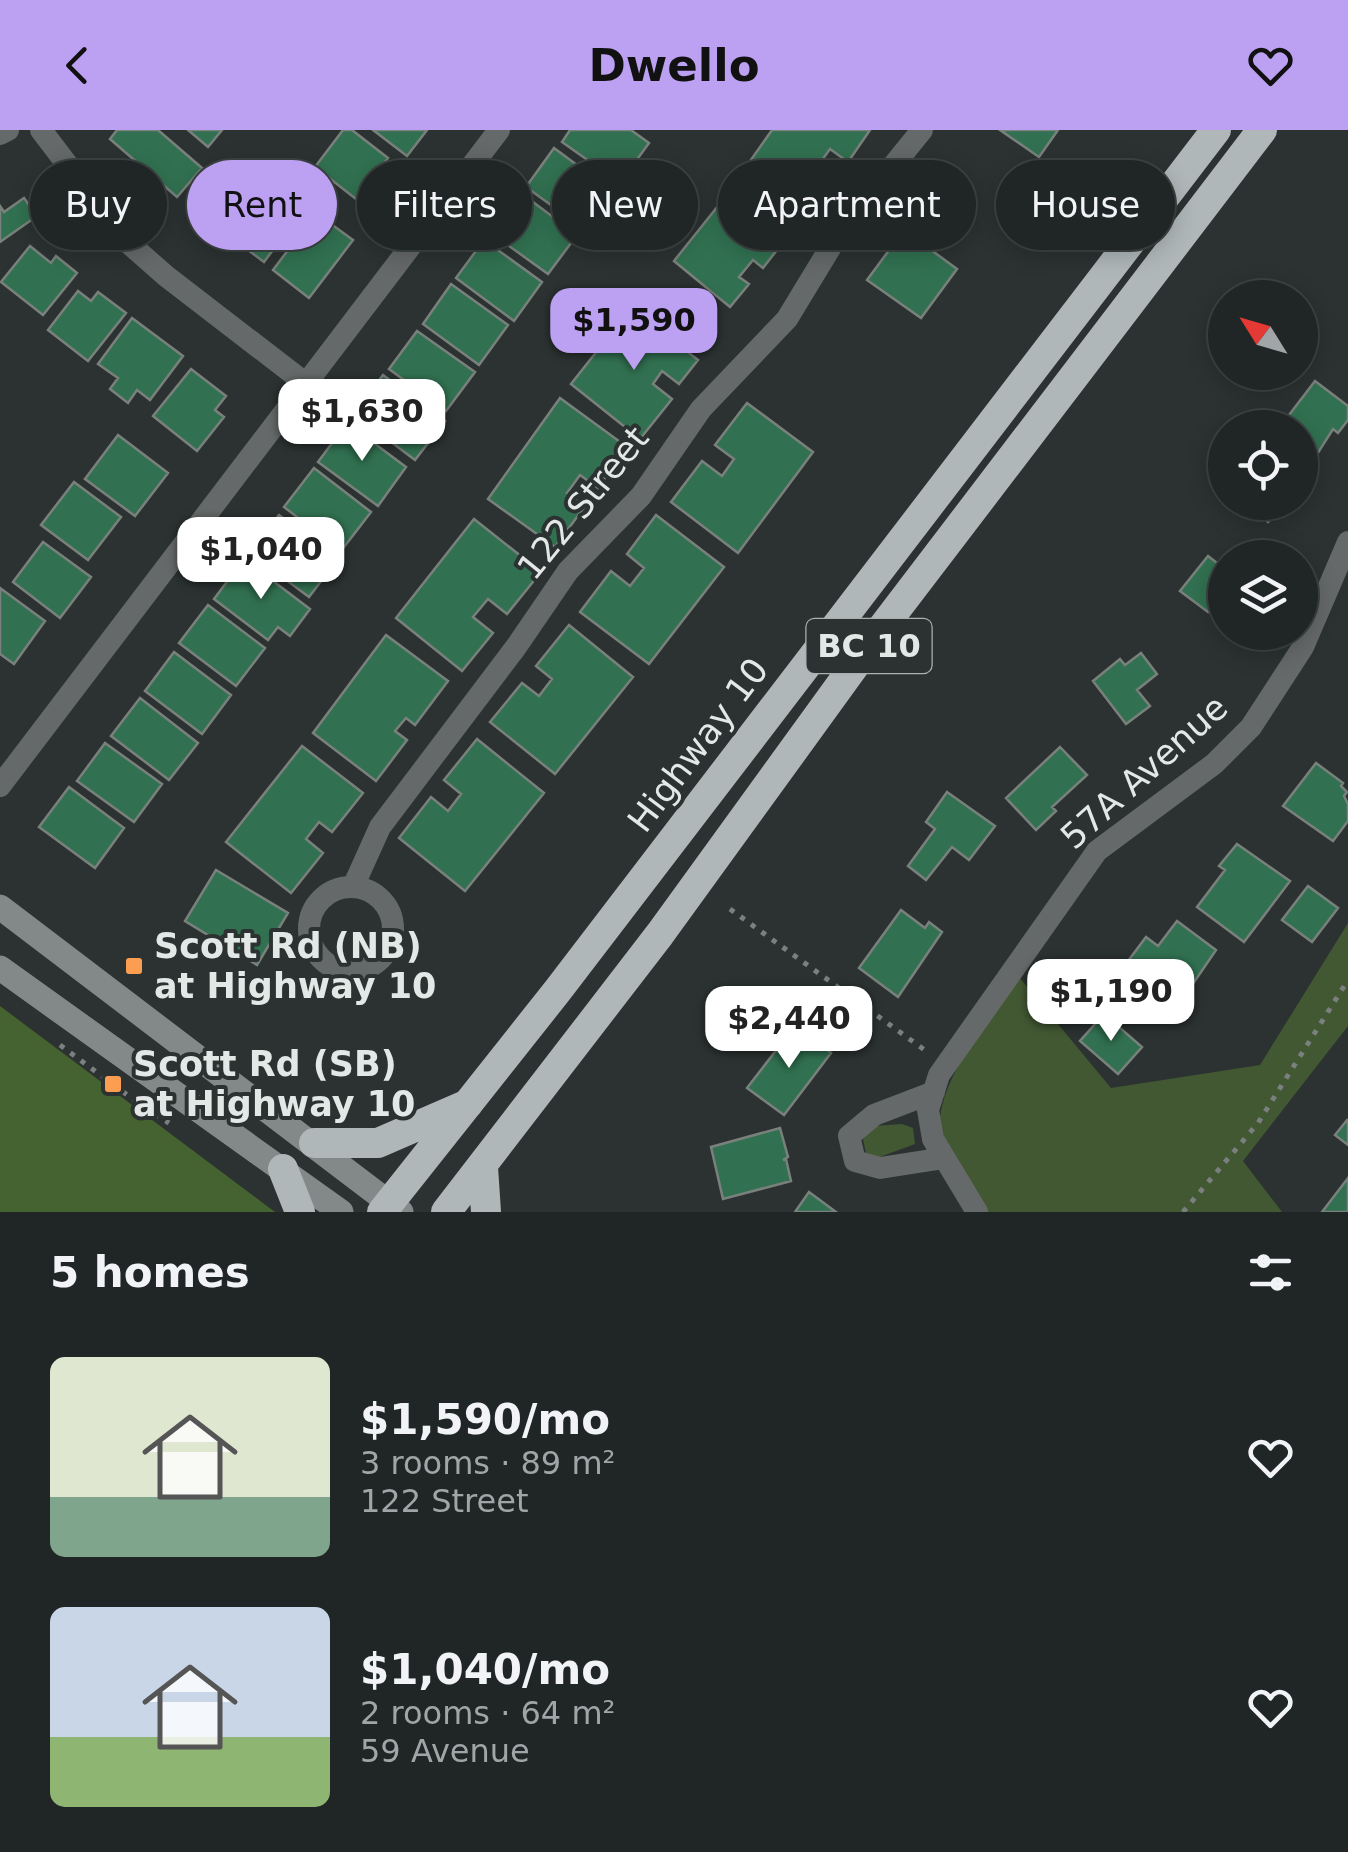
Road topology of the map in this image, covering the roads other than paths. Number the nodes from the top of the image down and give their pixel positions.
1 (8, 130) edge
2 (40, 130) edge
3 (499, 130) edge
4 (922, 130) edge
5 (1216, 130) edge
6 (1262, 130) edge
7 (0, 134) edge
8 (305, 383) junction
9 (1348, 542) edge
10 (0, 786) edge
11 (353, 887) dead end
12 (0, 907) edge
13 (0, 968) edge
14 (934, 1092) junction
15 (470, 1103) junction
16 (314, 1143) junction
17 (944, 1158) junction
18 (483, 1167) junction
19 (283, 1169) junction
20 (391, 1209) edge
21 (300, 1212) edge
22 (340, 1212) edge
23 (446, 1212) edge
24 (486, 1212) edge
25 (977, 1212) edge

1 - 7 street
2 - 8 street
3 - 8 street
4 - 11 street, 122 Street
5 - 15 highway, Highway 10 / BC 10
6 - 18 highway, BC 10
8 - 10 street
9 - 14 street, 57A Avenue
12 - 16 main road
13 - 19 main road
14 - 17 street, 57A Avenue
14 - 17 street
15 - 16 highway
15 - 20 highway, Highway 10 / BC 10
16 - 20 main road
17 - 25 street, 57A Avenue
18 - 23 highway, BC 10
18 - 24 highway
19 - 21 highway
19 - 22 main road

